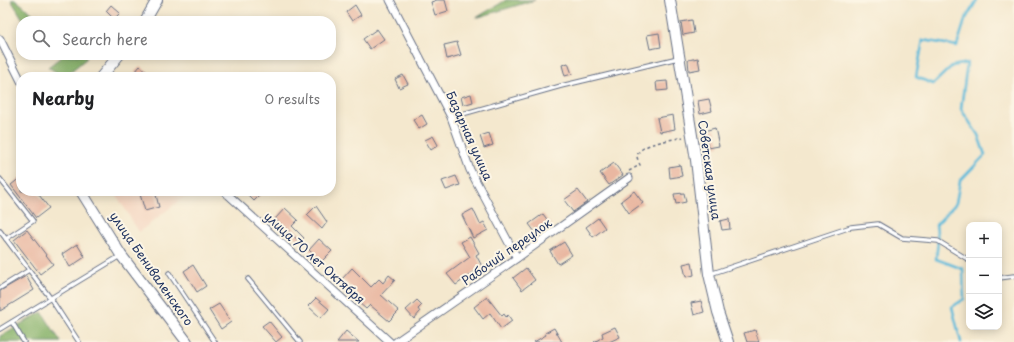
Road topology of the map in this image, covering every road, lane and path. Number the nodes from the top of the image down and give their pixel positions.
1 (157, 0) edge
2 (390, 0) edge
3 (670, 0) edge
4 (148, 16) edge
5 (0, 39) edge
6 (680, 58) junction
7 (115, 60) edge
8 (16, 72) edge
9 (105, 72) edge
10 (450, 117) junction
11 (691, 136) junction
12 (629, 178) joint
13 (0, 179) edge
14 (84, 196) edge
15 (229, 196) edge
16 (0, 231) edge
17 (6, 239) junction
18 (121, 255) junction
19 (517, 258) junction
20 (966, 258) edge
21 (29, 270) junction
22 (169, 273) dead end
23 (709, 274) junction
24 (1014, 276) edge
25 (1002, 278) edge
26 (248, 279) dead end
27 (0, 288) edge
28 (51, 299) junction
29 (12, 322) junction
30 (0, 329) edge
31 (24, 342) edge
32 (79, 342) edge
33 (186, 342) edge
34 (215, 342) edge
35 (300, 342) edge
36 (390, 342) edge
37 (396, 342) edge
38 (728, 342) edge

1 - 4 street
2 - 10 street, Базарная улица
3 - 6 street, Советская улица
5 - 8 street
6 - 10 lane
6 - 11 street, Советская улица
7 - 9 street
10 - 19 street, Базарная улица
11 - 12 path
11 - 23 street, Советская улица
12 - 19 street, Рабочий переулок
13 - 17 lane
14 - 18 street, улица Бениваленского
15 - 36 street, улица 70 лет Октября
16 - 17 lane
17 - 21 lane
18 - 28 lane
18 - 33 street, улица Бениваленского
19 - 37 street, Рабочий переулок
20 - 23 lane
21 - 27 lane
21 - 28 lane
22 - 34 lane
23 - 38 street, Советская улица
24 - 25 lane
26 - 35 lane
28 - 29 lane
28 - 32 lane
29 - 30 lane
29 - 31 lane

